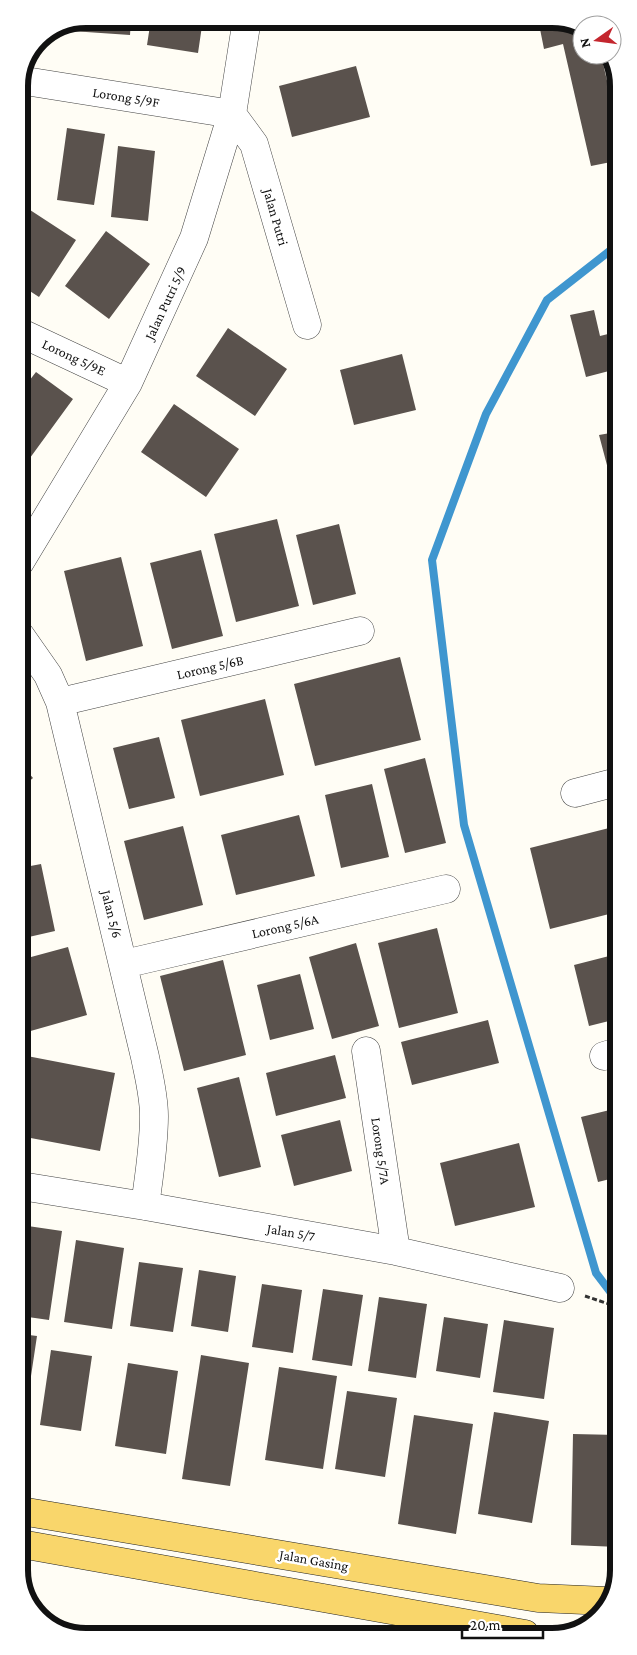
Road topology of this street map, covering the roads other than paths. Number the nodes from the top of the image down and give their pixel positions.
1 (247, 27) edge
2 (28, 81) edge
3 (232, 114) junction
4 (307, 325) dead end
5 (28, 336) edge
6 (128, 382) junction
7 (28, 549) edge
8 (360, 631) dead end
9 (28, 646) edge
10 (60, 702) junction
11 (610, 784) edge
12 (575, 794) dead end
13 (446, 889) dead end
14 (124, 964) junction
15 (366, 1051) dead end
16 (28, 1187) edge
17 (145, 1206) junction
18 (396, 1251) junction
19 (560, 1288) road end
20 (28, 1512) edge
21 (28, 1545) edge
22 (600, 1601) edge
23 (492, 1628) edge

1 - 3 street, Jalan Putri 5/9
2 - 3 street, Lorong 5/9F
3 - 4 street, Jalan Putri
3 - 6 street, Jalan Putri 5/9
5 - 6 street, Lorong 5/9E
6 - 7 street, Jalan Putri 5/9
8 - 10 street, Lorong 5/6B
9 - 10 street, Jalan 5/6
10 - 14 street, Jalan 5/6
11 - 12 street
13 - 14 street, Lorong 5/6A
14 - 17 street, Jalan 5/6
15 - 18 street, Lorong 5/7A
16 - 17 street, Jalan 5/7
17 - 18 street, Jalan 5/7
18 - 19 street, Jalan 5/7
20 - 22 main road, Jalan Gasing
21 - 23 main road

